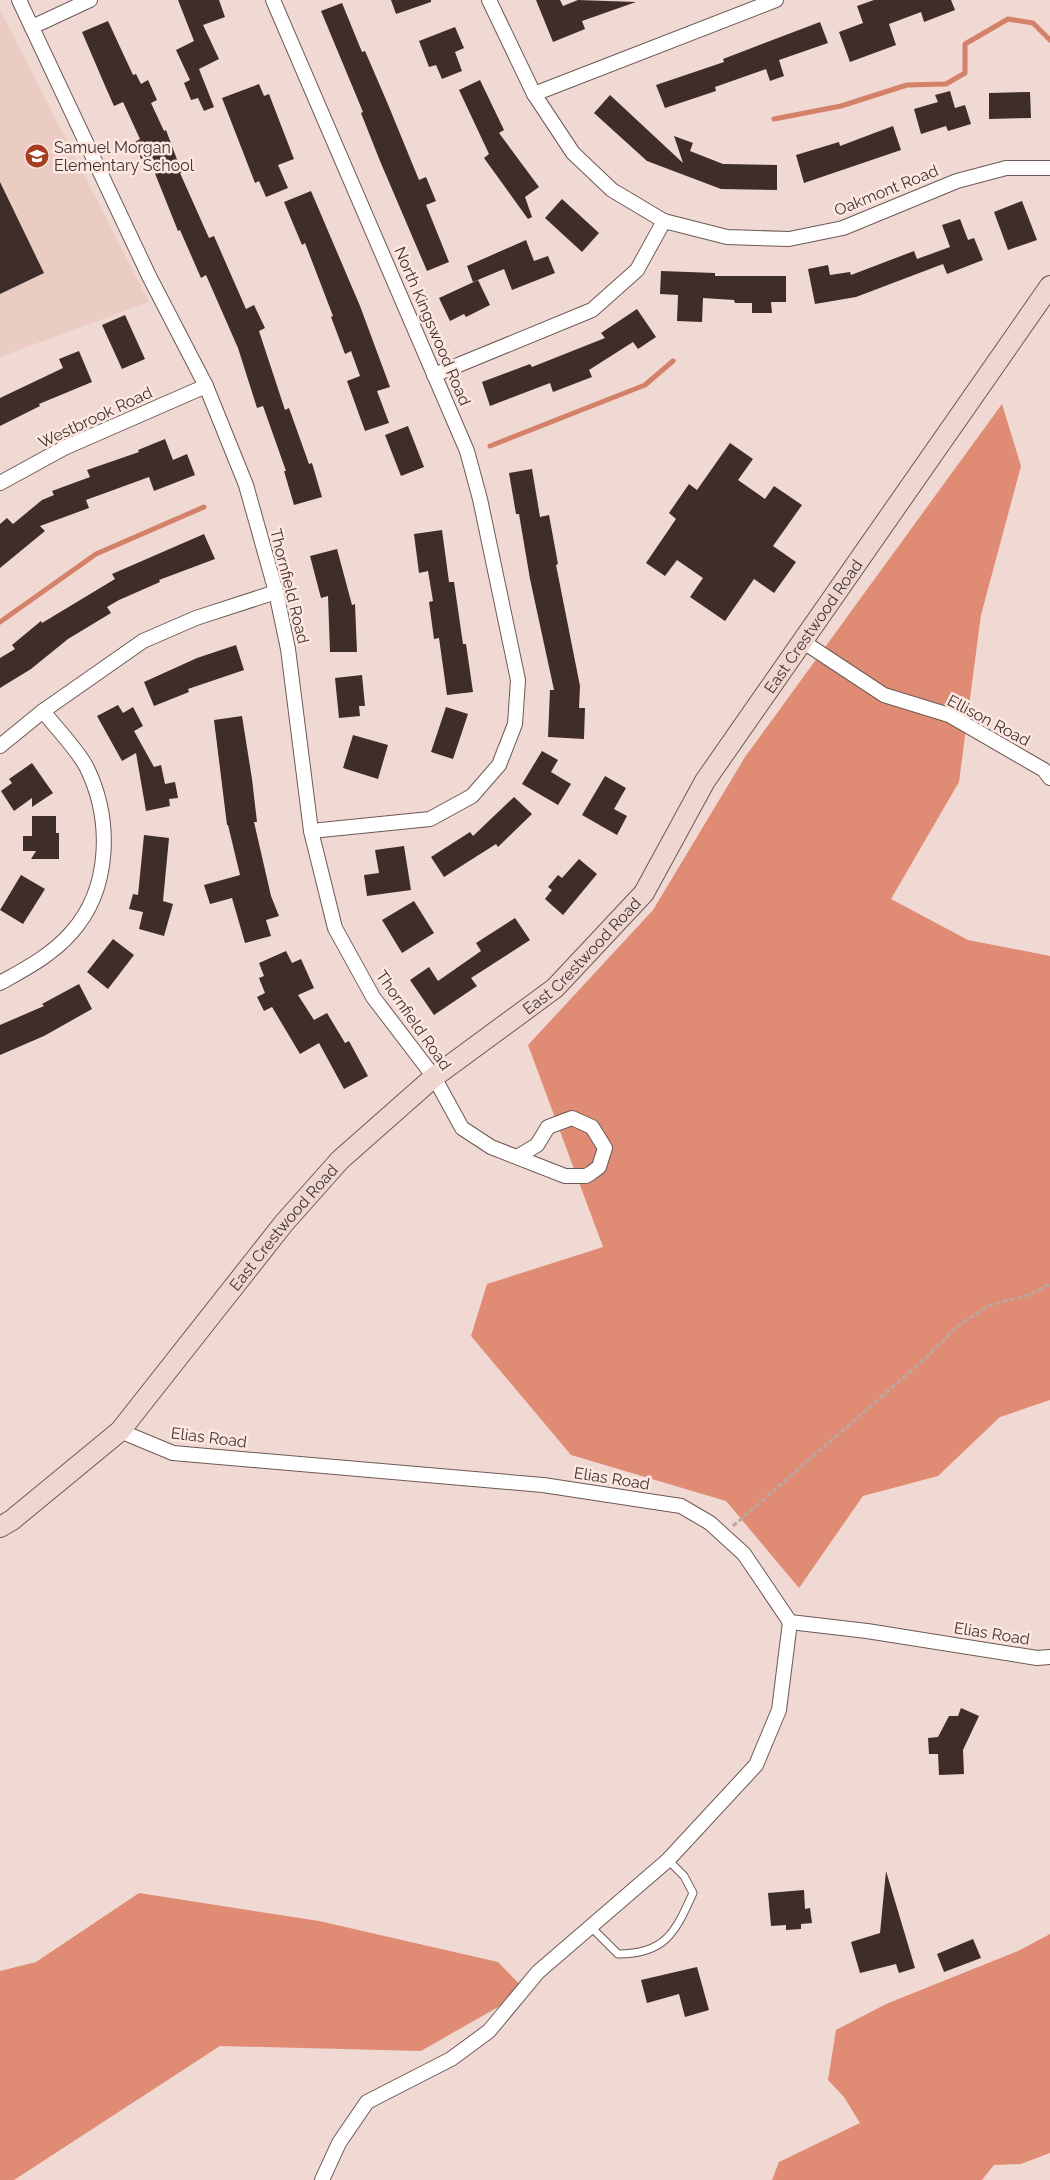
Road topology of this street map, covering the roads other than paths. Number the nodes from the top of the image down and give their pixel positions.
1 (19, 0) edge
2 (90, 0) edge
3 (273, 0) edge
4 (489, 0) edge
5 (776, 0) edge
6 (32, 27) junction
7 (534, 94) junction
8 (1050, 168) edge
9 (664, 221) junction
10 (1050, 286) edge
11 (434, 375) junction
12 (206, 386) junction
13 (0, 483) edge
14 (276, 592) junction
15 (802, 642) junction
16 (43, 711) junction
17 (0, 746) edge
18 (1050, 778) edge
19 (312, 831) junction
20 (0, 983) edge
21 (434, 1077) junction
22 (517, 1157) junction
23 (120, 1431) junction
24 (0, 1527) edge
25 (790, 1622) junction
26 (1050, 1657) edge
27 (668, 1860) junction
28 (591, 1927) junction
29 (322, 2180) edge

1 - 6 street, Thornfield Road
2 - 6 street
3 - 11 street, North Kingswood Road
4 - 7 street, Oakmont Road
5 - 7 street
6 - 12 street, Thornfield Road
7 - 9 street, Oakmont Road
8 - 9 street, Oakmont Road
9 - 11 street
10 - 15 street, East Crestwood Road
11 - 19 street, North Kingswood Road
12 - 13 street, Westbrook Road
12 - 14 street, Thornfield Road
14 - 16 street
14 - 19 street, Thornfield Road
15 - 18 street, Ellison Road
15 - 21 street, East Crestwood Road
16 - 17 street
16 - 20 street
19 - 21 street, Thornfield Road
21 - 22 street, Thornfield Road
21 - 23 street, East Crestwood Road
22 - 22 street, Thornfield Road
23 - 24 street, East Crestwood Road
23 - 25 street, Elias Road
25 - 26 street, Elias Road
25 - 27 street
27 - 28 street
27 - 28 lane
28 - 29 street

